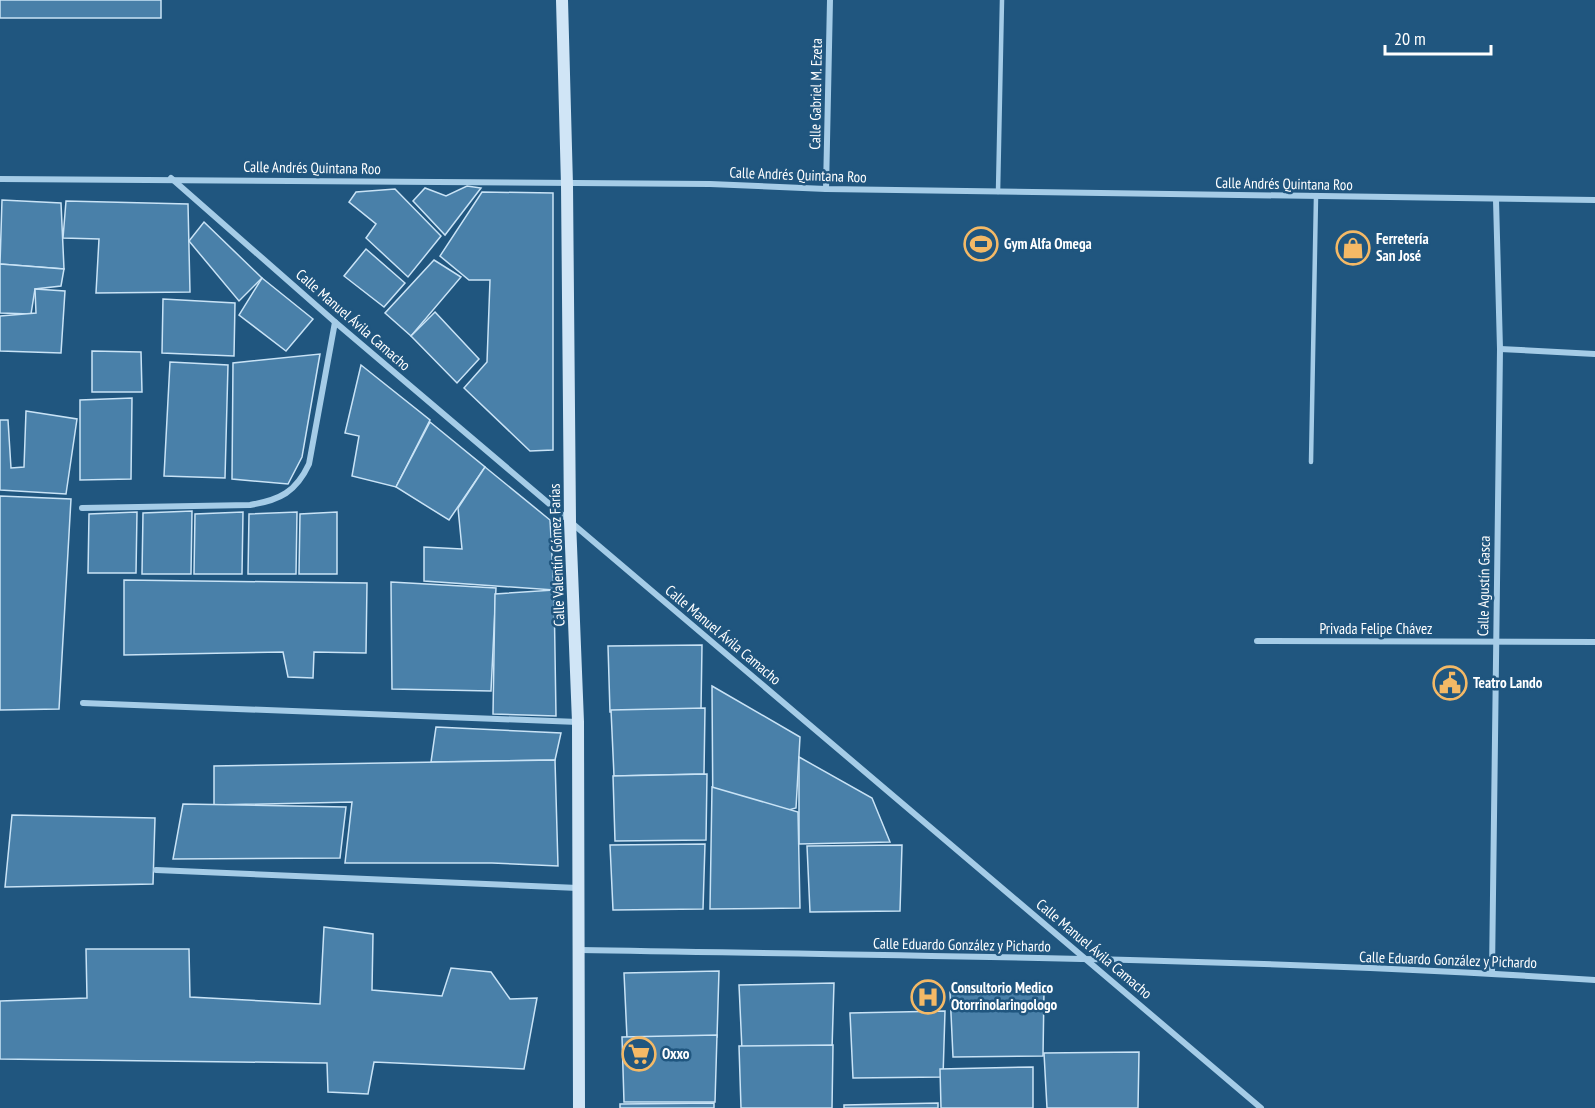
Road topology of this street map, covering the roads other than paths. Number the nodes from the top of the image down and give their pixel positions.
1 (562, 0) edge
2 (830, 0) edge
3 (1002, 0) edge
4 (171, 178) junction
5 (0, 179) edge
6 (567, 185) junction
7 (826, 189) junction
8 (998, 192) junction
9 (1316, 197) junction
10 (1496, 200) junction
11 (1595, 200) edge
12 (335, 322) junction
13 (1500, 349) junction
14 (1595, 354) edge
15 (1311, 462) dead end
16 (82, 508) dead end
17 (570, 521) junction
18 (1257, 641) dead end
19 (1495, 641) junction
20 (1595, 642) edge
21 (83, 703) dead end
22 (578, 722) junction
23 (156, 870) dead end
24 (578, 888) junction
25 (580, 950) junction
26 (1087, 959) junction
27 (1492, 973) junction
28 (1595, 980) edge
29 (579, 1108) edge
30 (1261, 1108) edge

1 - 6 main road, Calle Valentín Gómez Farías
2 - 7 street, Calle Gabriel M. Ezeta
3 - 8 lane
4 - 5 street, Calle Andrés Quintana Roo
4 - 6 street, Calle Andrés Quintana Roo
4 - 12 street, Calle Manuel Ávila Camacho
6 - 7 street, Calle Andrés Quintana Roo
6 - 17 main road, Calle Valentín Gómez Farías
7 - 8 street, Calle Andrés Quintana Roo
8 - 9 street, Calle Andrés Quintana Roo
9 - 10 street, Calle Andrés Quintana Roo
9 - 15 lane
10 - 11 street, Calle Andrés Quintana Roo
10 - 13 street, Calle Agustín Gasca
12 - 16 street
12 - 17 street, Calle Manuel Ávila Camacho
13 - 14 street
13 - 19 street, Calle Agustín Gasca
17 - 22 main road, Calle Valentín Gómez Farías
17 - 26 street, Calle Manuel Ávila Camacho
18 - 19 street, Privada Felipe Chávez
19 - 20 street, Privada Felipe Chávez
19 - 27 street, Calle Agustín Gasca
21 - 22 street
22 - 24 main road, Calle Valentín Gómez Farías
23 - 24 street
24 - 25 main road, Calle Valentín Gómez Farías
25 - 26 street, Calle Eduardo González y Pichardo
25 - 29 main road, Calle Valentín Gómez Farías
26 - 27 street, Calle Eduardo González y Pichardo
26 - 30 street, Calle Manuel Ávila Camacho
27 - 28 street, Calle Eduardo González y Pichardo

